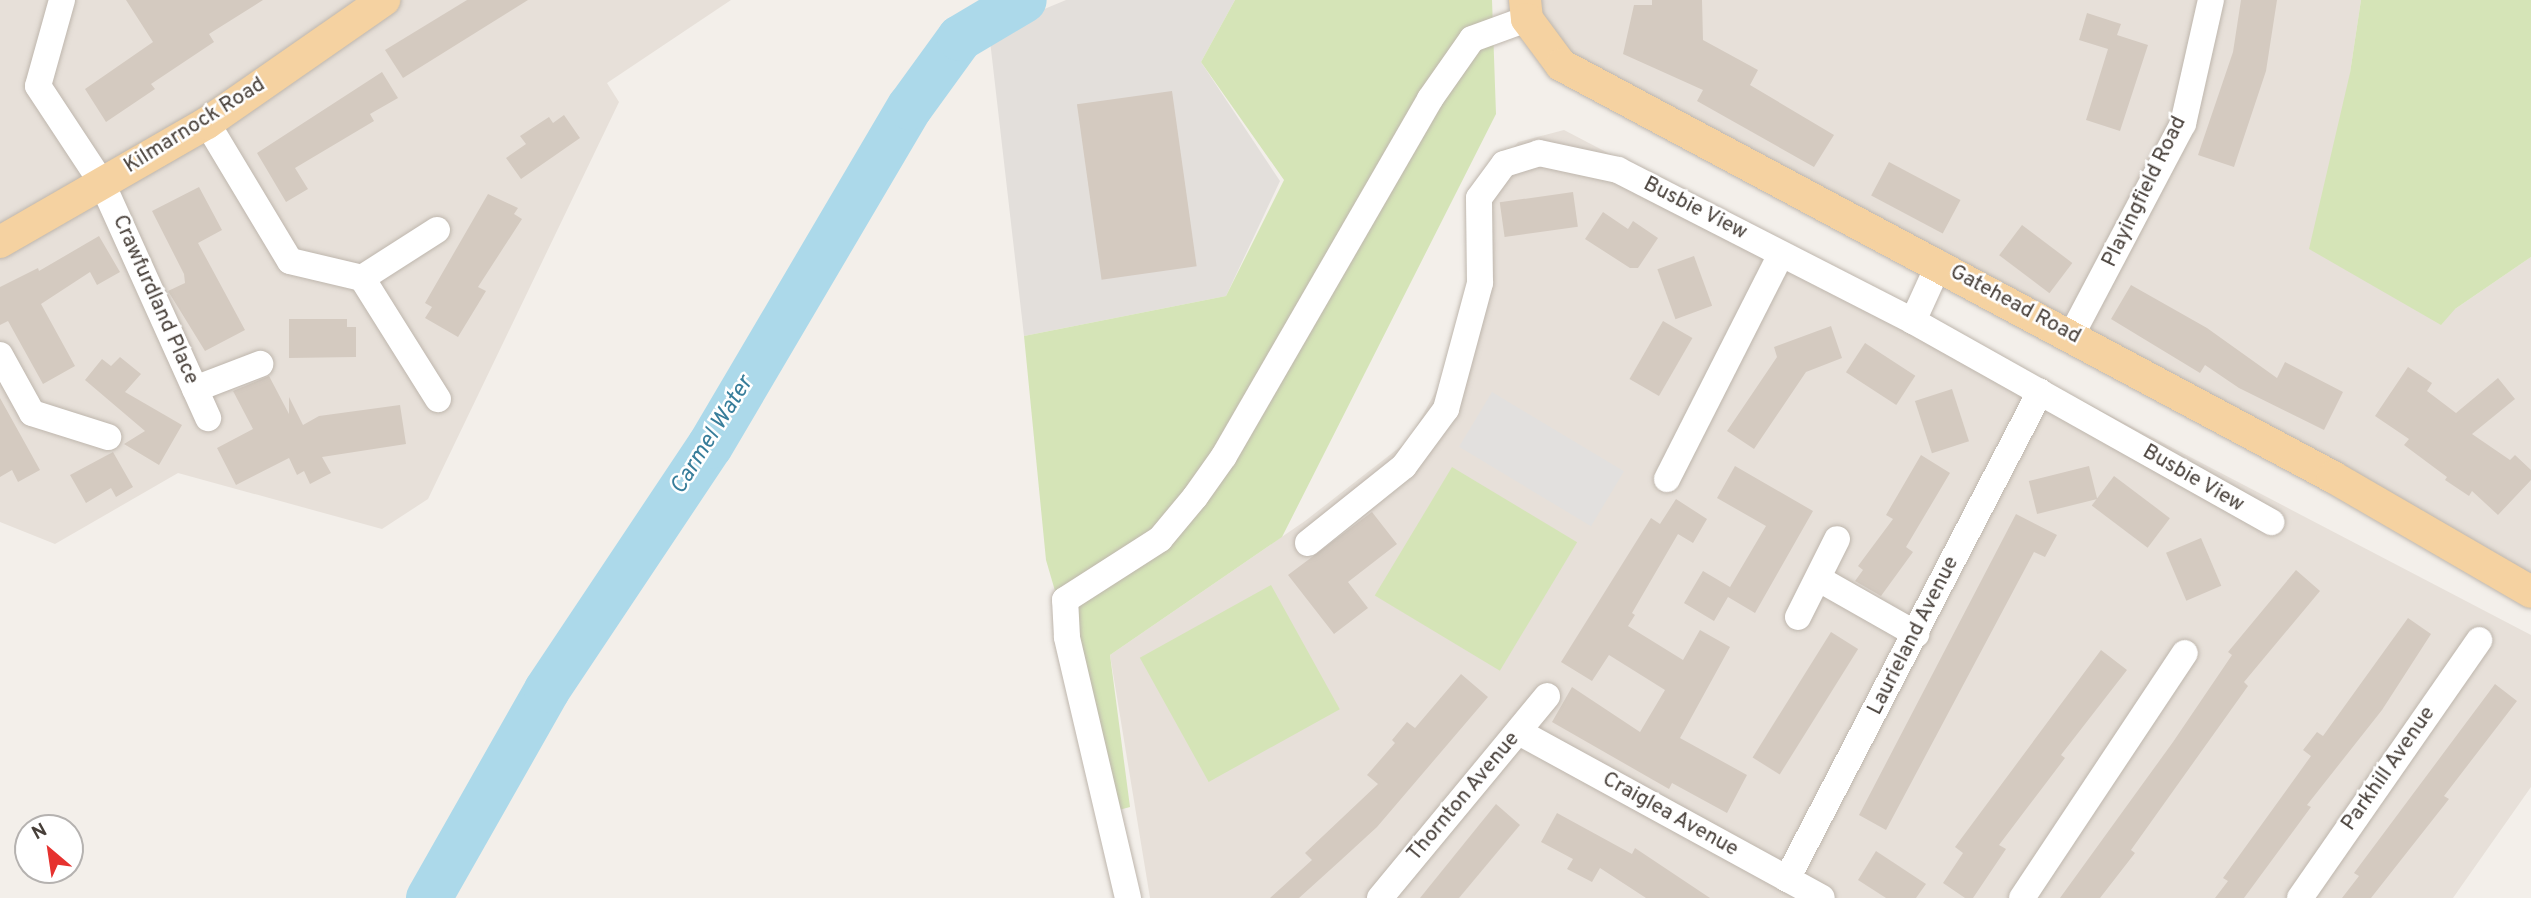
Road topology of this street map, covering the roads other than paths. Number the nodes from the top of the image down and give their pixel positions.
1 (62, 0) edge
2 (384, 0) edge
3 (2211, 0) edge
4 (1526, 9) edge
5 (208, 123) junction
6 (102, 183) junction
7 (437, 230) dead end
8 (0, 243) edge
9 (1781, 254) junction
10 (1939, 264) junction
11 (362, 278) junction
12 (1913, 321) junction
13 (2071, 336) junction
14 (0, 355) edge
15 (260, 364) dead end
16 (195, 389) junction
17 (2040, 392) junction
18 (438, 399) dead end
19 (208, 418) dead end
20 (108, 437) dead end
21 (1667, 479) dead end
22 (2271, 523) dead end
23 (1837, 539) dead end
24 (1308, 543) dead end
25 (1819, 579) junction
26 (2531, 592) edge
27 (1798, 617) dead end
28 (1916, 634) junction
29 (2479, 640) dead end
30 (2185, 653) dead end
31 (1547, 696) dead end
32 (1519, 732) junction
33 (1787, 879) junction
34 (1128, 898) edge
35 (1380, 898) edge
36 (1822, 898) edge
37 (2022, 898) edge
38 (2300, 898) edge

1 - 6 street, Crawfurdland Place
2 - 5 main road, Kilmarnock Road
3 - 13 street, Playingfield Road
4 - 10 main road, Gatehead Road
4 - 34 street
5 - 6 main road, Kilmarnock Road
5 - 11 street
6 - 8 main road, Kilmarnock Road
6 - 16 street, Crawfurdland Place
7 - 11 street
9 - 12 street, Busbie View
9 - 21 street
9 - 24 street, Busbie View
10 - 12 street
10 - 13 main road, Gatehead Road
11 - 18 street
12 - 17 street, Busbie View
13 - 26 main road, Gatehead Road
14 - 20 street
15 - 16 street
16 - 19 street, Crawfurdland Place
17 - 22 street, Busbie View
17 - 28 street, Laurieland Avenue
23 - 25 street
25 - 27 street
25 - 28 street
28 - 33 street, Laurieland Avenue
29 - 38 street, Parkhill Avenue
30 - 37 street
31 - 32 street, Thornton Avenue
32 - 33 street, Craiglea Avenue
32 - 35 street, Thornton Avenue
33 - 36 street, Craiglea Avenue

